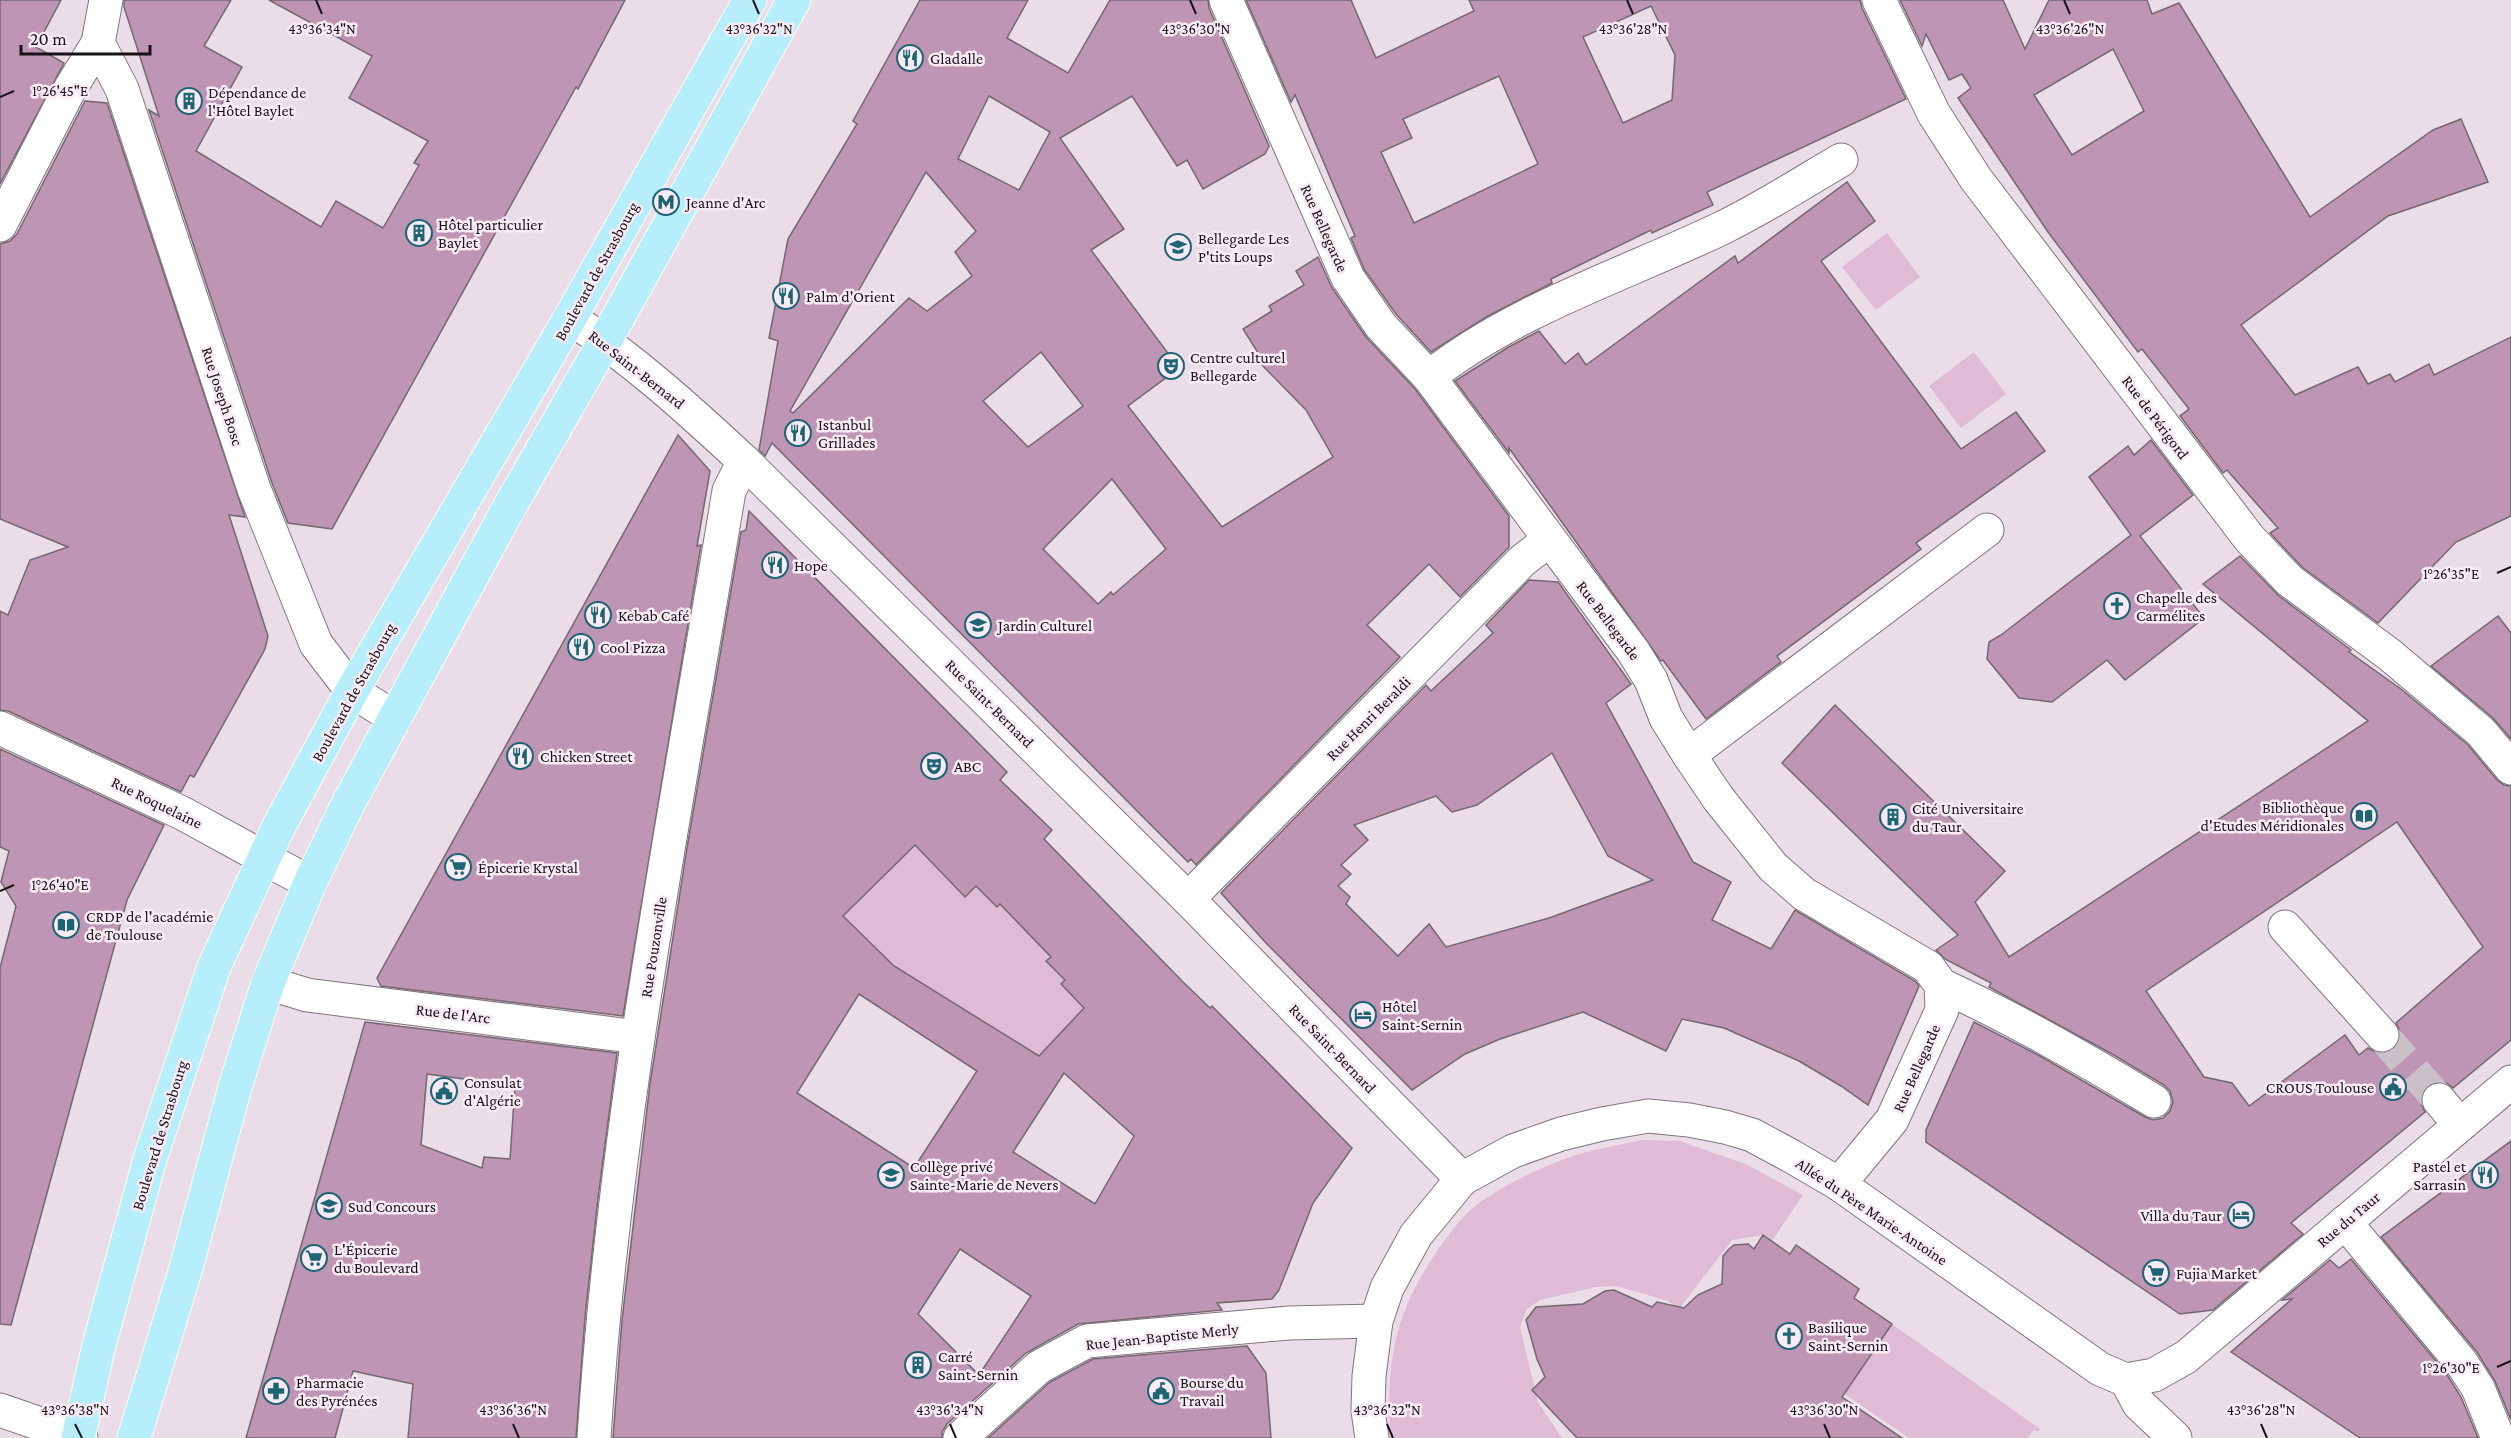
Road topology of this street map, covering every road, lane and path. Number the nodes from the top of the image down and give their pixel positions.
1 (106, 0) edge
2 (750, 0) edge
3 (794, 0) edge
4 (1226, 0) edge
5 (1879, 0) edge
6 (98, 43) junction
7 (1841, 160) dead end
8 (0, 225) edge
9 (570, 318) junction
10 (605, 341) junction
11 (1429, 377) junction
12 (744, 461) junction
13 (1987, 530) dead end
14 (1549, 540) junction
15 (352, 691) junction
16 (395, 718) junction
17 (0, 728) edge
18 (1689, 755) junction
19 (2511, 768) edge
20 (264, 860) junction
21 (310, 883) junction
22 (1188, 899) junction
23 (2285, 927) dead end
24 (268, 983) junction
25 (1941, 985) junction
26 (2382, 1035) tunnel mouth
27 (638, 1037) junction
28 (2511, 1082) edge
29 (2439, 1100) tunnel mouth
30 (2154, 1101) dead end
31 (2460, 1125) junction
32 (1462, 1179) junction
33 (1839, 1184) junction
34 (2345, 1222) junction
35 (1376, 1321) junction
36 (2126, 1380) junction
37 (0, 1410) edge
38 (79, 1438) edge
39 (134, 1438) edge
40 (594, 1438) edge
41 (960, 1438) edge
42 (1372, 1438) edge
43 (2175, 1438) edge
44 (2498, 1438) edge

1 - 6 street
2 - 9 main road, Boulevard de Strasbourg
3 - 10 main road
4 - 11 street, Rue Bellegarde
5 - 19 street, Rue de Périgord
6 - 8 street
6 - 15 street, Rue Joseph Bosc
7 - 11 street
9 - 10 street, Rue Saint-Bernard
9 - 15 main road, Boulevard de Strasbourg
10 - 12 street, Rue Saint-Bernard
10 - 16 main road
11 - 14 street, Rue Bellegarde
12 - 22 street, Rue Saint-Bernard
12 - 27 street, Rue Pouzonville
13 - 18 street
14 - 18 street, Rue Bellegarde
14 - 22 street, Rue Henri Beraldi
15 - 16 street, Rue Joseph Bosc
15 - 20 main road, Boulevard de Strasbourg
16 - 21 main road
17 - 20 street, Rue Roquelaine
18 - 25 street, Rue Bellegarde
20 - 21 street, Rue Roquelaine
20 - 38 main road, Boulevard de Strasbourg
21 - 24 main road
22 - 32 street, Rue Saint-Bernard
23 - 26 street
24 - 27 street, Rue de l'Arc
24 - 39 main road
25 - 30 street
25 - 33 street, Rue Bellegarde
27 - 40 street, Rue Pouzonville
28 - 31 street, Rue du Taur
29 - 31 street
31 - 34 street, Rue du Taur
32 - 33 street, Allée du Père Marie-Antoine
32 - 35 street, Allée du Père Marie-Antoine
33 - 36 street, Allée du Père Marie-Antoine
34 - 36 street, Rue du Taur
34 - 44 street
35 - 41 street, Rue Jean-Baptiste Merly
35 - 42 street, Allée du Père Marie-Antoine
36 - 43 street
37 - 38 street

